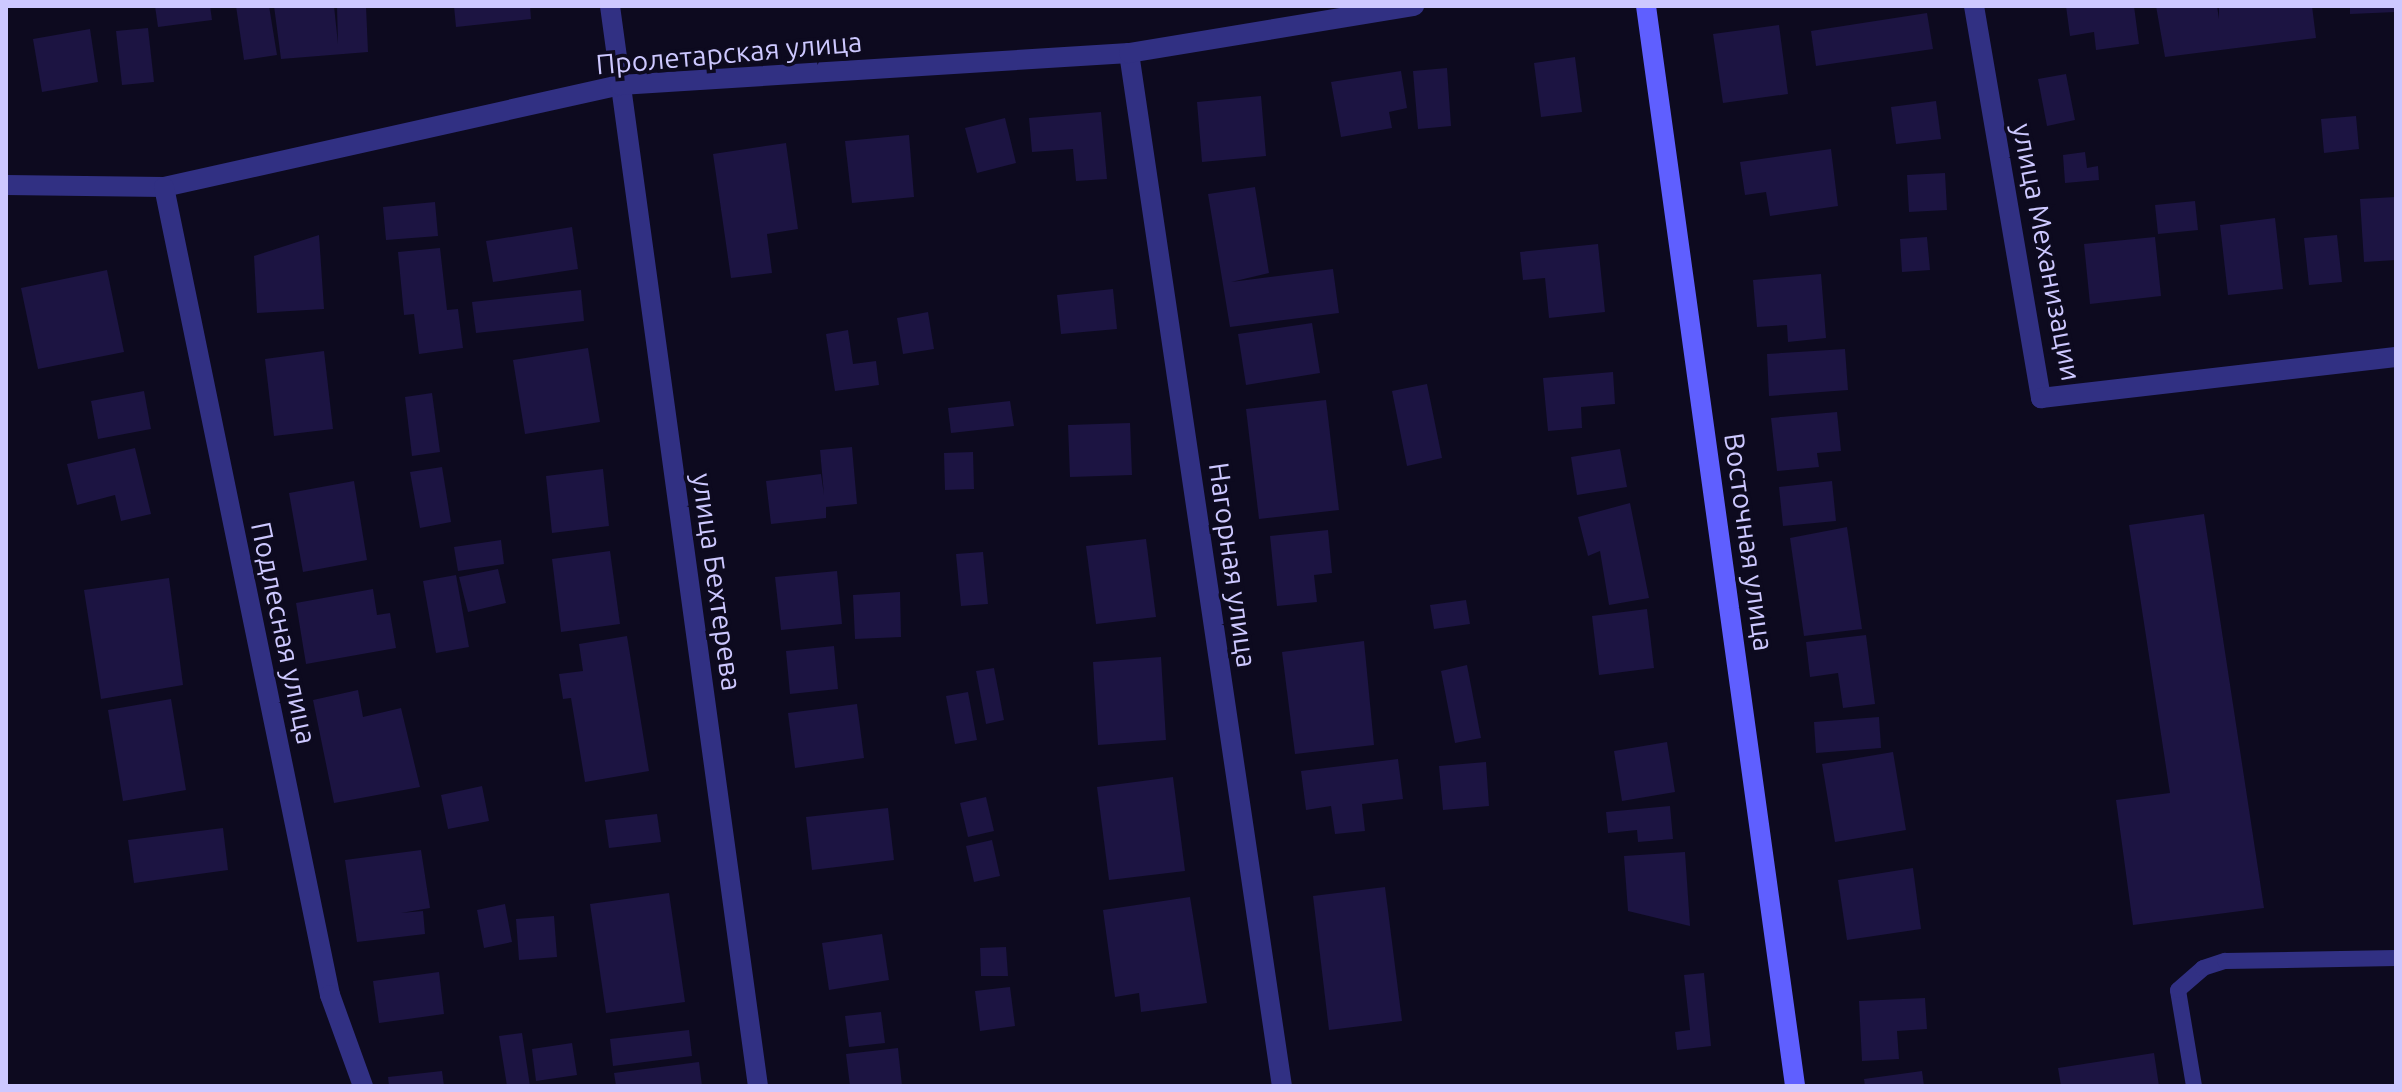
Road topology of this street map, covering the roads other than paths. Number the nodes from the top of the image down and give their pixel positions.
1 (610, 6) edge
2 (1414, 6) edge
3 (1646, 6) edge
4 (1974, 6) edge
5 (1129, 53) junction
6 (620, 85) junction
7 (6, 185) edge
8 (164, 187) junction
9 (2396, 357) edge
10 (2396, 958) edge
11 (363, 1086) edge
12 (758, 1086) edge
13 (1282, 1086) edge
14 (1795, 1086) edge
15 (2194, 1086) edge

1 - 6 street, улица Бехтерева
2 - 5 street, Пролетарская улица
3 - 14 street, Восточная улица
4 - 9 street, улица Механизации
5 - 6 street, Пролетарская улица
5 - 13 street, Нагорная улица
6 - 8 street, Пролетарская улица
6 - 12 street, улица Бехтерева
7 - 8 street, Пролетарская улица
8 - 11 street, Подлесная улица
10 - 15 lane

